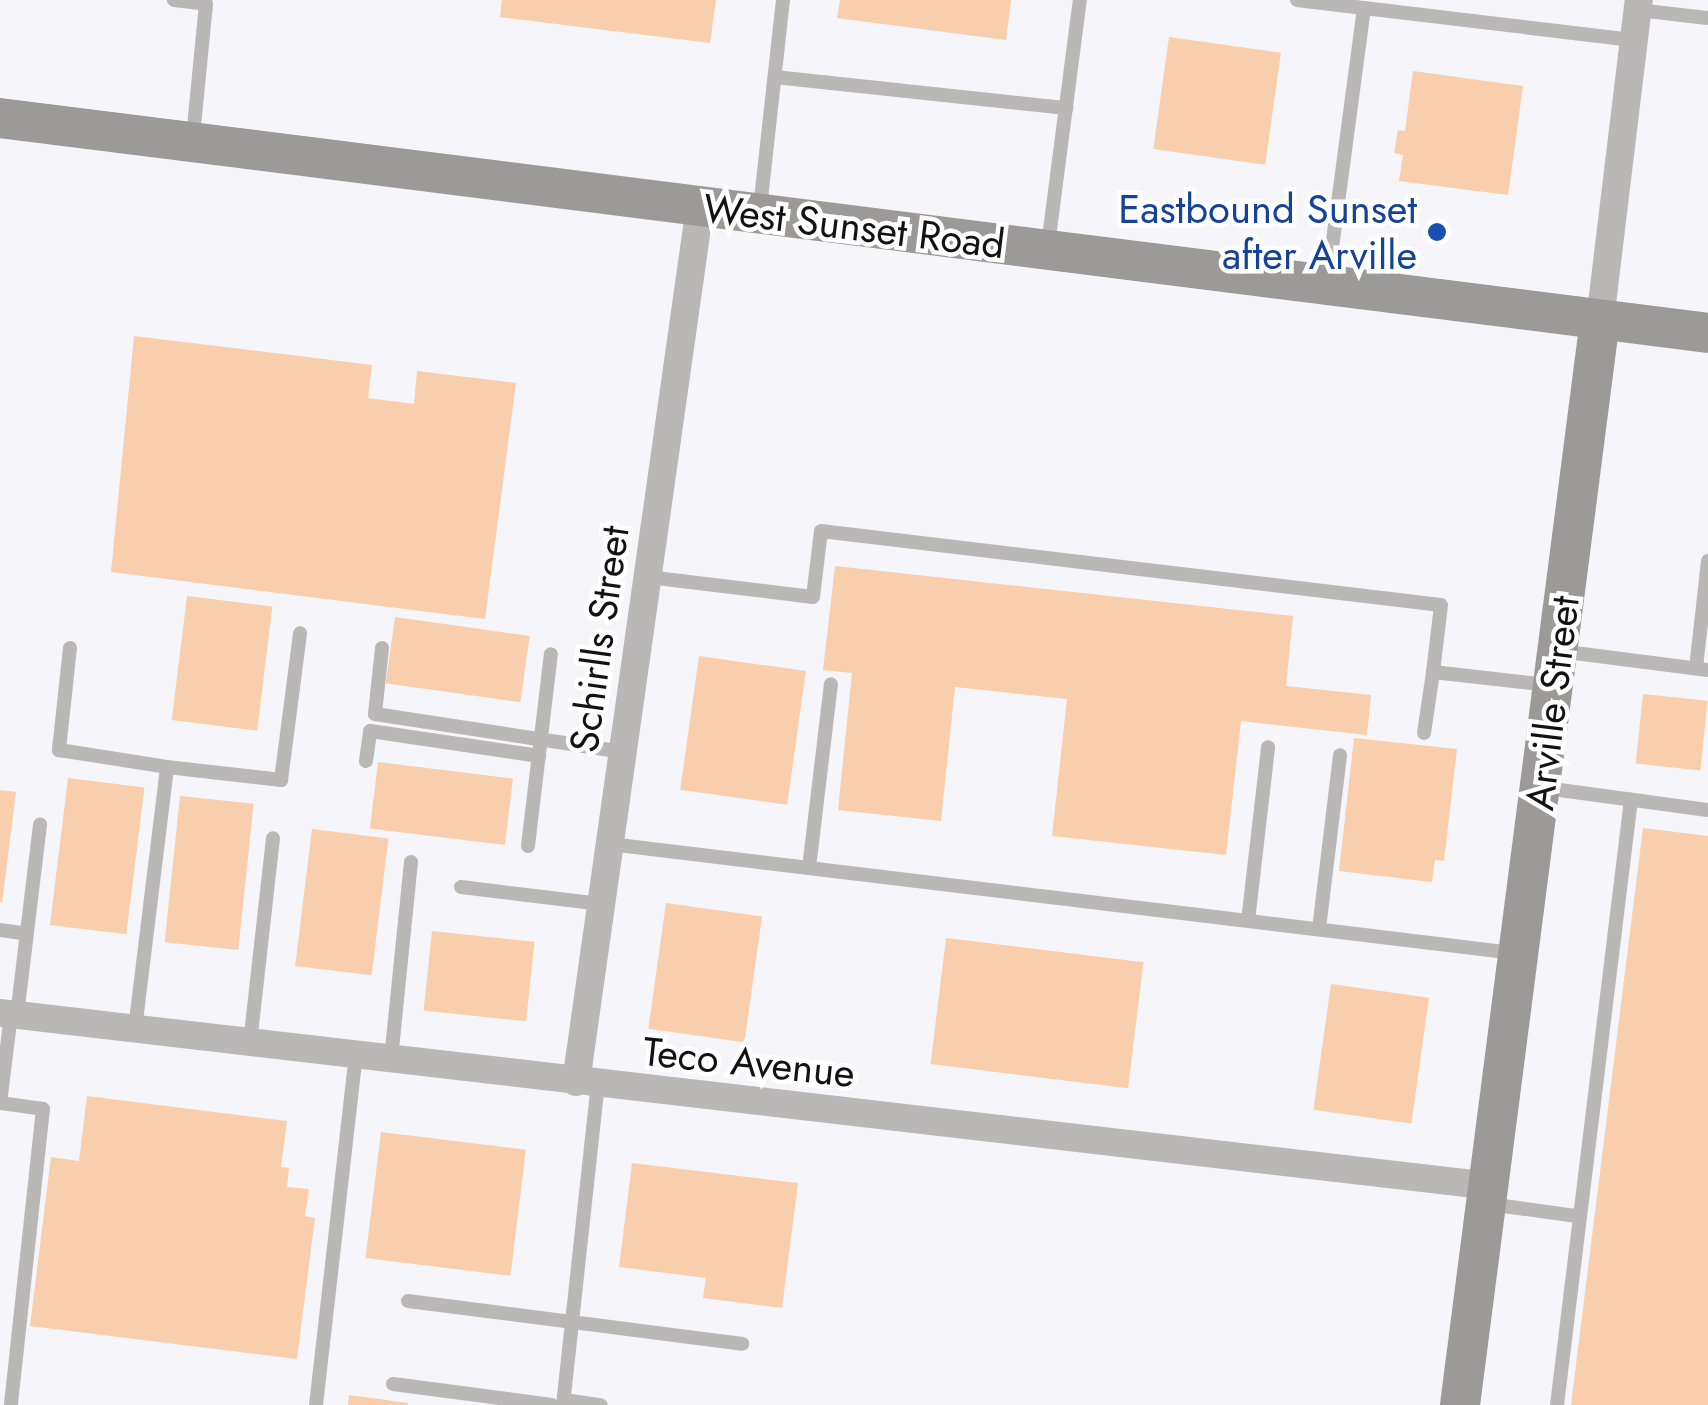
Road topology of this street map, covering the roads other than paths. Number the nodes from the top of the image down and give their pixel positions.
1 (174, 0) edge
2 (783, 0) edge
3 (1080, 0) edge
4 (1297, 0) edge
5 (1638, 5) edge
6 (1364, 8) junction
7 (1708, 18) edge
8 (1634, 40) junction
9 (774, 77) junction
10 (1066, 108) junction
11 (0, 118) edge
12 (193, 142) junction
13 (700, 206) junction
14 (759, 214) junction
15 (1048, 250) junction
16 (1328, 285) junction
17 (1600, 320) junction
18 (1708, 333) edge
19 (1708, 561) edge
20 (648, 578) junction
21 (300, 632) dead end
22 (70, 648) dead end
23 (382, 648) dead end
24 (551, 654) dead end
25 (1556, 668) junction
26 (1702, 669) edge
27 (1433, 672) junction
28 (832, 684) dead end
29 (1424, 734) dead end
30 (541, 740) junction
31 (1268, 748) dead end
32 (623, 752) junction
33 (539, 756) junction
34 (1340, 756) dead end
35 (366, 762) dead end
36 (167, 768) junction
37 (1541, 788) junction
38 (1632, 800) junction
39 (1708, 810) edge
40 (40, 824) dead end
41 (273, 838) dead end
42 (610, 844) junction
43 (528, 846) dead end
44 (410, 862) dead end
45 (809, 868) junction
46 (462, 887) dead end
47 (602, 904) junction
48 (1248, 921) junction
49 (1318, 929) junction
50 (0, 930) edge
51 (27, 934) junction
52 (1520, 954) junction
53 (9, 1014) edge
54 (136, 1029) junction
55 (250, 1043) junction
56 (356, 1056) junction
57 (390, 1060) junction
58 (588, 1084) junction
59 (1489, 1195) junction
60 (1577, 1216) junction
61 (408, 1302) dead end
62 (574, 1323) junction
63 (742, 1344) dead end
64 (392, 1384) dead end
65 (560, 1403) edge
66 (11, 1405) edge
67 (316, 1405) edge
68 (602, 1405) edge
69 (1460, 1405) edge
70 (1557, 1405) edge

1 - 12 lane
2 - 9 lane
3 - 10 lane
4 - 6 lane
5 - 7 lane
5 - 8 street, Arville Street
6 - 8 lane
6 - 16 lane
8 - 17 street, Arville Street
9 - 10 lane
9 - 14 lane
10 - 15 lane
11 - 12 main road, West Sunset Road
12 - 13 main road, West Sunset Road
13 - 14 main road, West Sunset Road
13 - 20 street, Schirlls Street
14 - 15 main road, West Sunset Road
15 - 16 main road, West Sunset Road
16 - 17 main road, West Sunset Road
17 - 18 main road, West Sunset Road
17 - 25 main road, Arville Street
19 - 26 lane
20 - 27 lane
20 - 32 street, Schirlls Street
21 - 36 lane
22 - 36 lane
23 - 30 lane
24 - 30 lane
25 - 26 lane
25 - 27 lane
25 - 37 main road, Arville Street
27 - 29 lane
28 - 45 lane
30 - 32 lane
30 - 33 lane
31 - 48 lane
32 - 42 street, Schirlls Street
33 - 35 lane
33 - 43 lane
34 - 49 lane
36 - 54 lane
37 - 38 lane
37 - 52 main road, Arville Street
38 - 39 lane
38 - 60 lane
40 - 51 lane
41 - 55 lane
42 - 45 lane
42 - 47 street, Schirlls Street
44 - 57 lane
45 - 48 lane
46 - 47 lane
47 - 58 street, Schirlls Street
48 - 49 lane
49 - 52 lane
50 - 51 lane
51 - 53 lane
52 - 59 main road, Arville Street
53 - 54 street, Teco Avenue
53 - 66 lane
54 - 55 street, Teco Avenue
55 - 56 street, Teco Avenue
56 - 57 street, Teco Avenue
56 - 67 lane
57 - 58 street, Teco Avenue
58 - 59 street, Teco Avenue
58 - 62 lane
59 - 60 lane
59 - 69 main road, Arville Street
60 - 70 lane
61 - 62 lane
62 - 63 lane
62 - 65 lane
64 - 65 lane
65 - 68 lane

